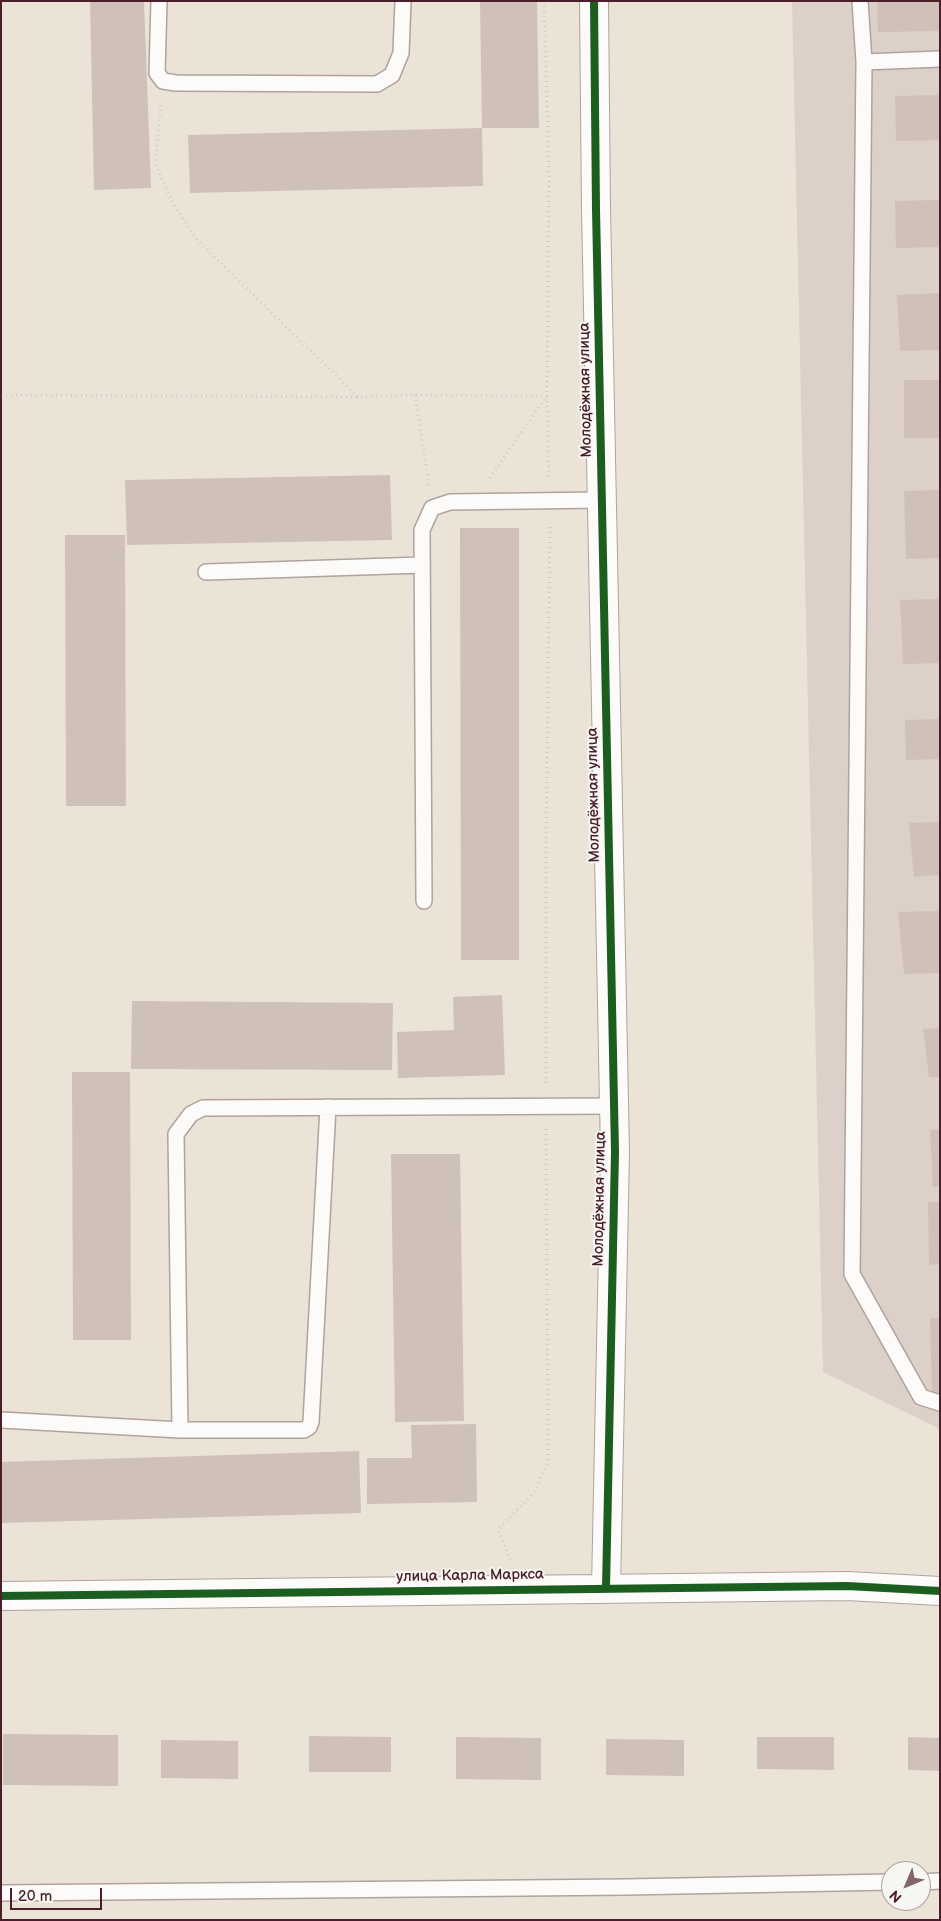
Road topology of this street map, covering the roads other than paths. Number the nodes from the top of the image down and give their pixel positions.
1 (159, 1) edge
2 (403, 1) edge
3 (594, 1) edge
4 (860, 1) edge
5 (940, 59) edge
6 (864, 62) junction
7 (602, 500) junction
8 (422, 565) junction
9 (206, 572) dead end
10 (424, 901) dead end
11 (614, 1106) junction
12 (328, 1107) junction
13 (940, 1403) edge
14 (1, 1420) edge
15 (180, 1430) junction
16 (606, 1588) junction
17 (940, 1591) edge
18 (1, 1596) edge
19 (881, 1882) edge
20 (1, 1893) edge

1 - 2 lane
3 - 7 street, Молодёжная улица
4 - 6 lane
5 - 6 lane
6 - 13 lane
7 - 8 lane
7 - 11 street, Молодёжная улица
8 - 9 lane
8 - 10 lane
11 - 12 lane
11 - 16 street, Молодёжная улица
12 - 15 lane
12 - 15 lane
14 - 15 lane
16 - 17 street, улица Карла Маркса
16 - 18 street, улица Карла Маркса
19 - 20 lane

